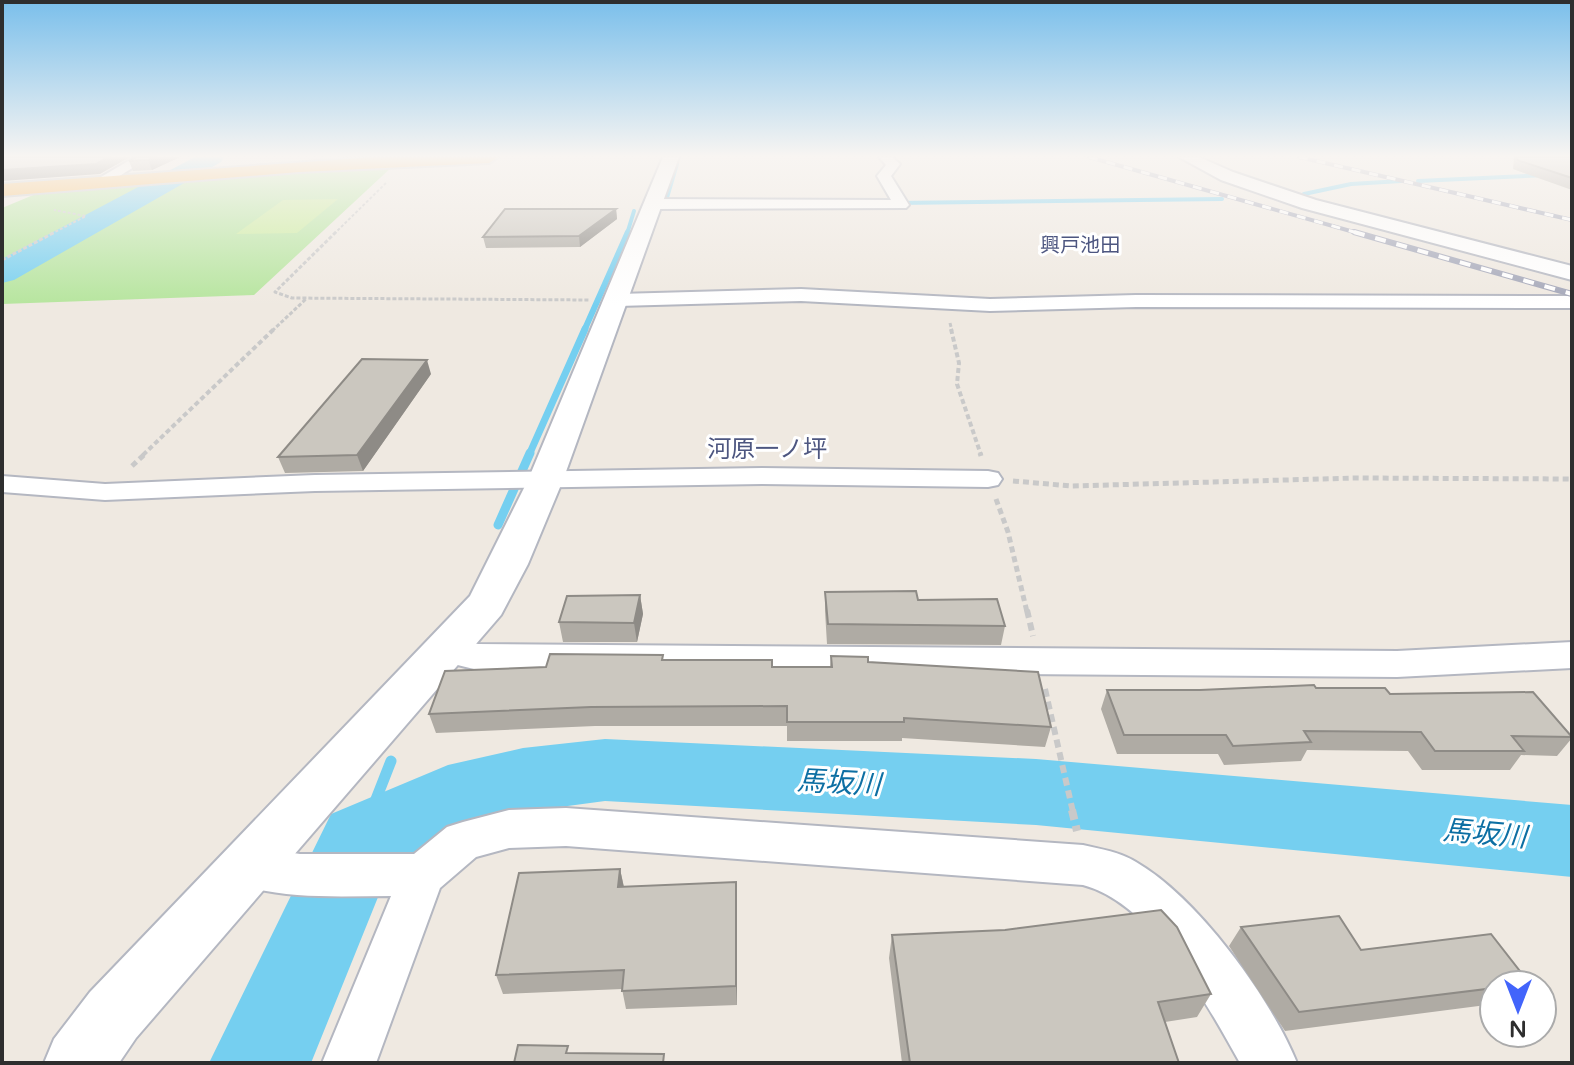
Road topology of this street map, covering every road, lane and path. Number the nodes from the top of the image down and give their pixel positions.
1 (362, 207) edge
2 (651, 207) edge
3 (1323, 207) edge
4 (47, 208) dead end
5 (2, 260) edge
6 (1572, 273) edge
7 (307, 298) junction
8 (618, 300) junction
9 (1572, 302) edge
10 (950, 304) junction
11 (988, 479) junction
12 (1572, 479) edge
13 (545, 482) junction
14 (2, 484) edge
15 (105, 492) junction
16 (446, 650) junction
17 (1572, 655) edge
18 (1039, 659) junction
19 (1079, 838) dead end
20 (248, 867) junction
21 (410, 874) junction
22 (78, 1063) edge
23 (349, 1063) edge
24 (1270, 1063) edge

1 - 7 path
2 - 8 street
3 - 6 street
4 - 5 path
7 - 8 path
7 - 15 path
8 - 10 street
8 - 13 street
9 - 10 street
10 - 11 path
11 - 12 path
11 - 13 street
11 - 18 path
13 - 15 street
13 - 16 street
14 - 15 street
16 - 18 street
16 - 20 street
17 - 18 street
18 - 19 path
20 - 21 street
20 - 22 street
21 - 23 street
21 - 24 street

